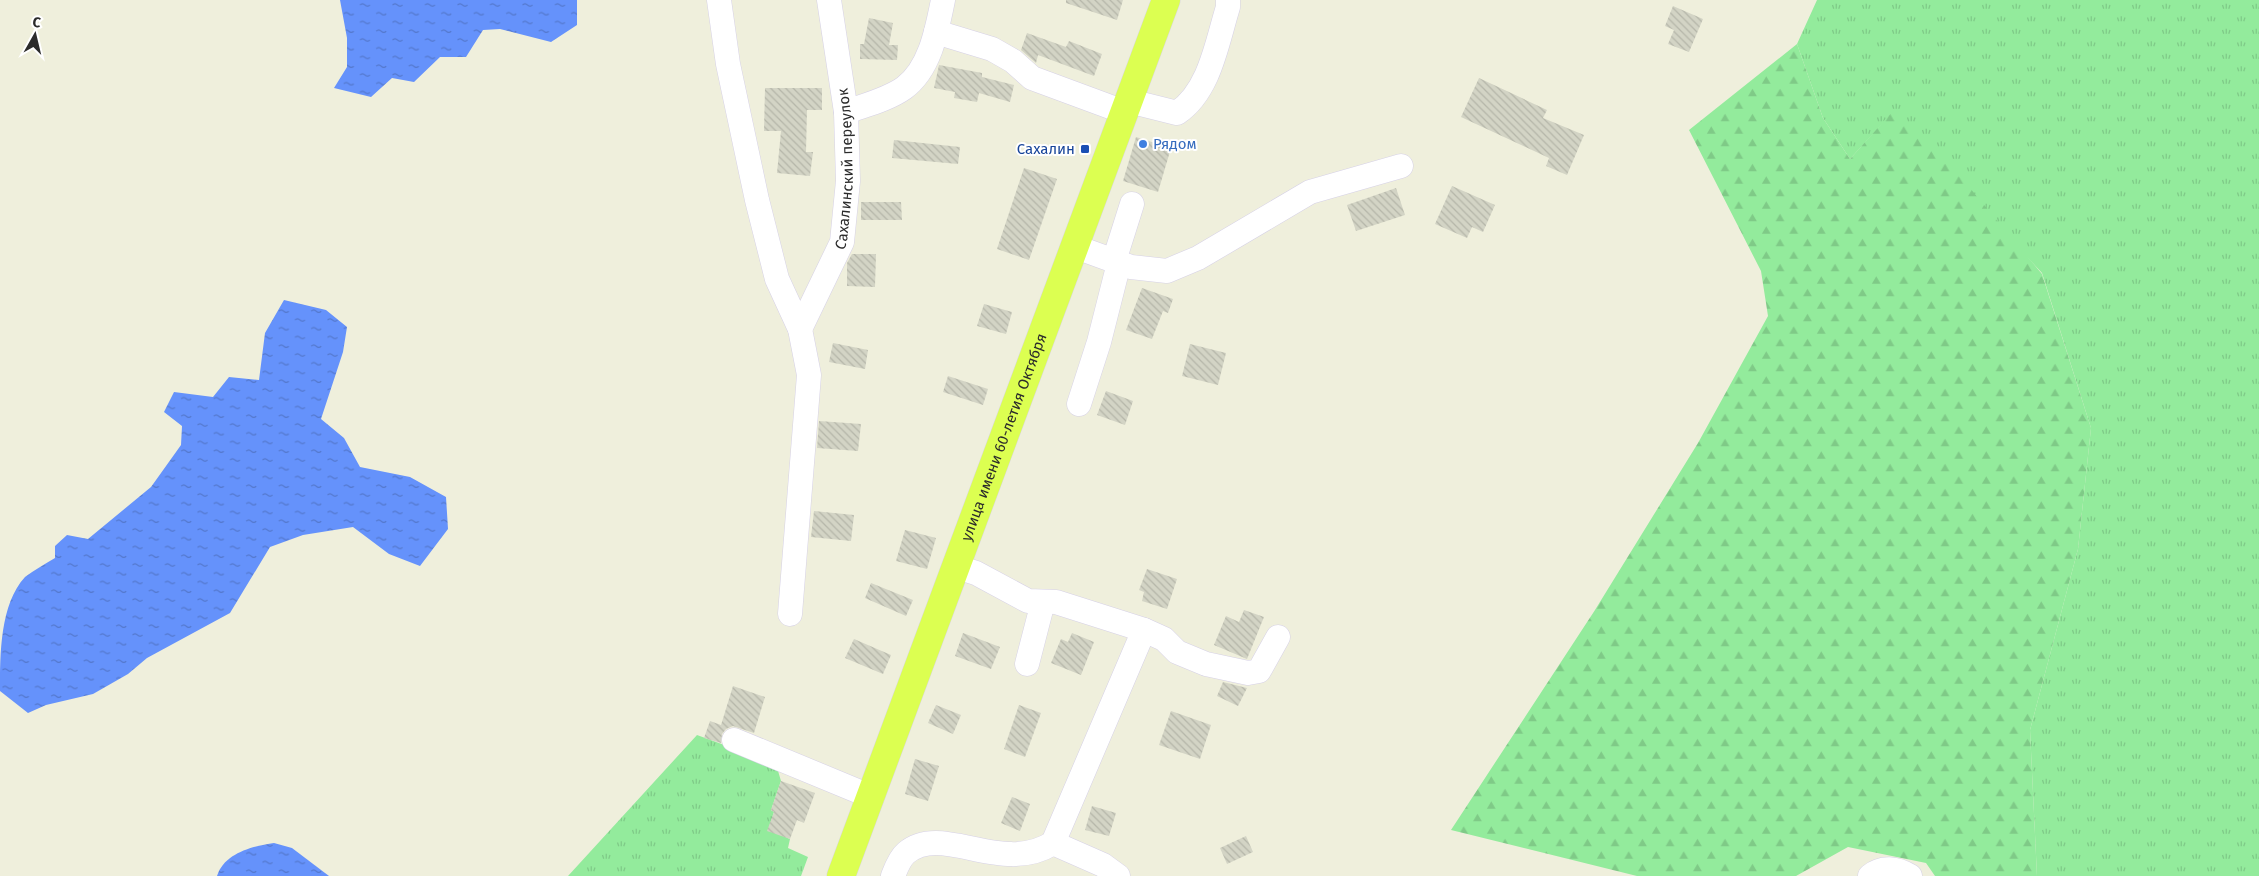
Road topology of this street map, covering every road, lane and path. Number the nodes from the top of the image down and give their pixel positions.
1 (719, 0) edge
2 (829, 0) edge
3 (942, 0) edge
4 (1166, 0) edge
5 (1228, 0) edge
6 (936, 32) junction
7 (1127, 107) junction
8 (846, 112) junction
9 (1401, 166) dead end
10 (1132, 204) dead end
11 (1076, 247) junction
12 (1117, 262) junction
13 (800, 329) junction
14 (1079, 404) dead end
15 (957, 567) junction
16 (1043, 602) junction
17 (790, 614) dead end
18 (1144, 630) junction
19 (1278, 637) dead end
20 (1027, 664) dead end
21 (734, 740) dead end
22 (872, 797) junction
23 (1053, 844) junction
24 (842, 876) edge
25 (893, 876) edge
26 (1118, 876) edge
27 (1870, 876) edge
28 (1910, 876) edge

1 - 13 street
2 - 8 street, Сахалинский переулок
3 - 6 street
4 - 7 main road, улица имени 60-летия Октября
5 - 7 street
6 - 7 street
6 - 8 street
7 - 11 main road, улица имени 60-летия Октября
8 - 13 street, Сахалинский переулок
9 - 12 street
10 - 12 street
11 - 12 street
11 - 15 main road, улица имени 60-летия Октября
12 - 14 street
13 - 17 street
15 - 16 street
15 - 22 main road, улица имени 60-летия Октября
16 - 18 street
16 - 20 street
18 - 19 street
18 - 23 street
21 - 22 street
22 - 24 main road, улица имени 60-летия Октября
23 - 25 street
23 - 26 street
27 - 28 street

